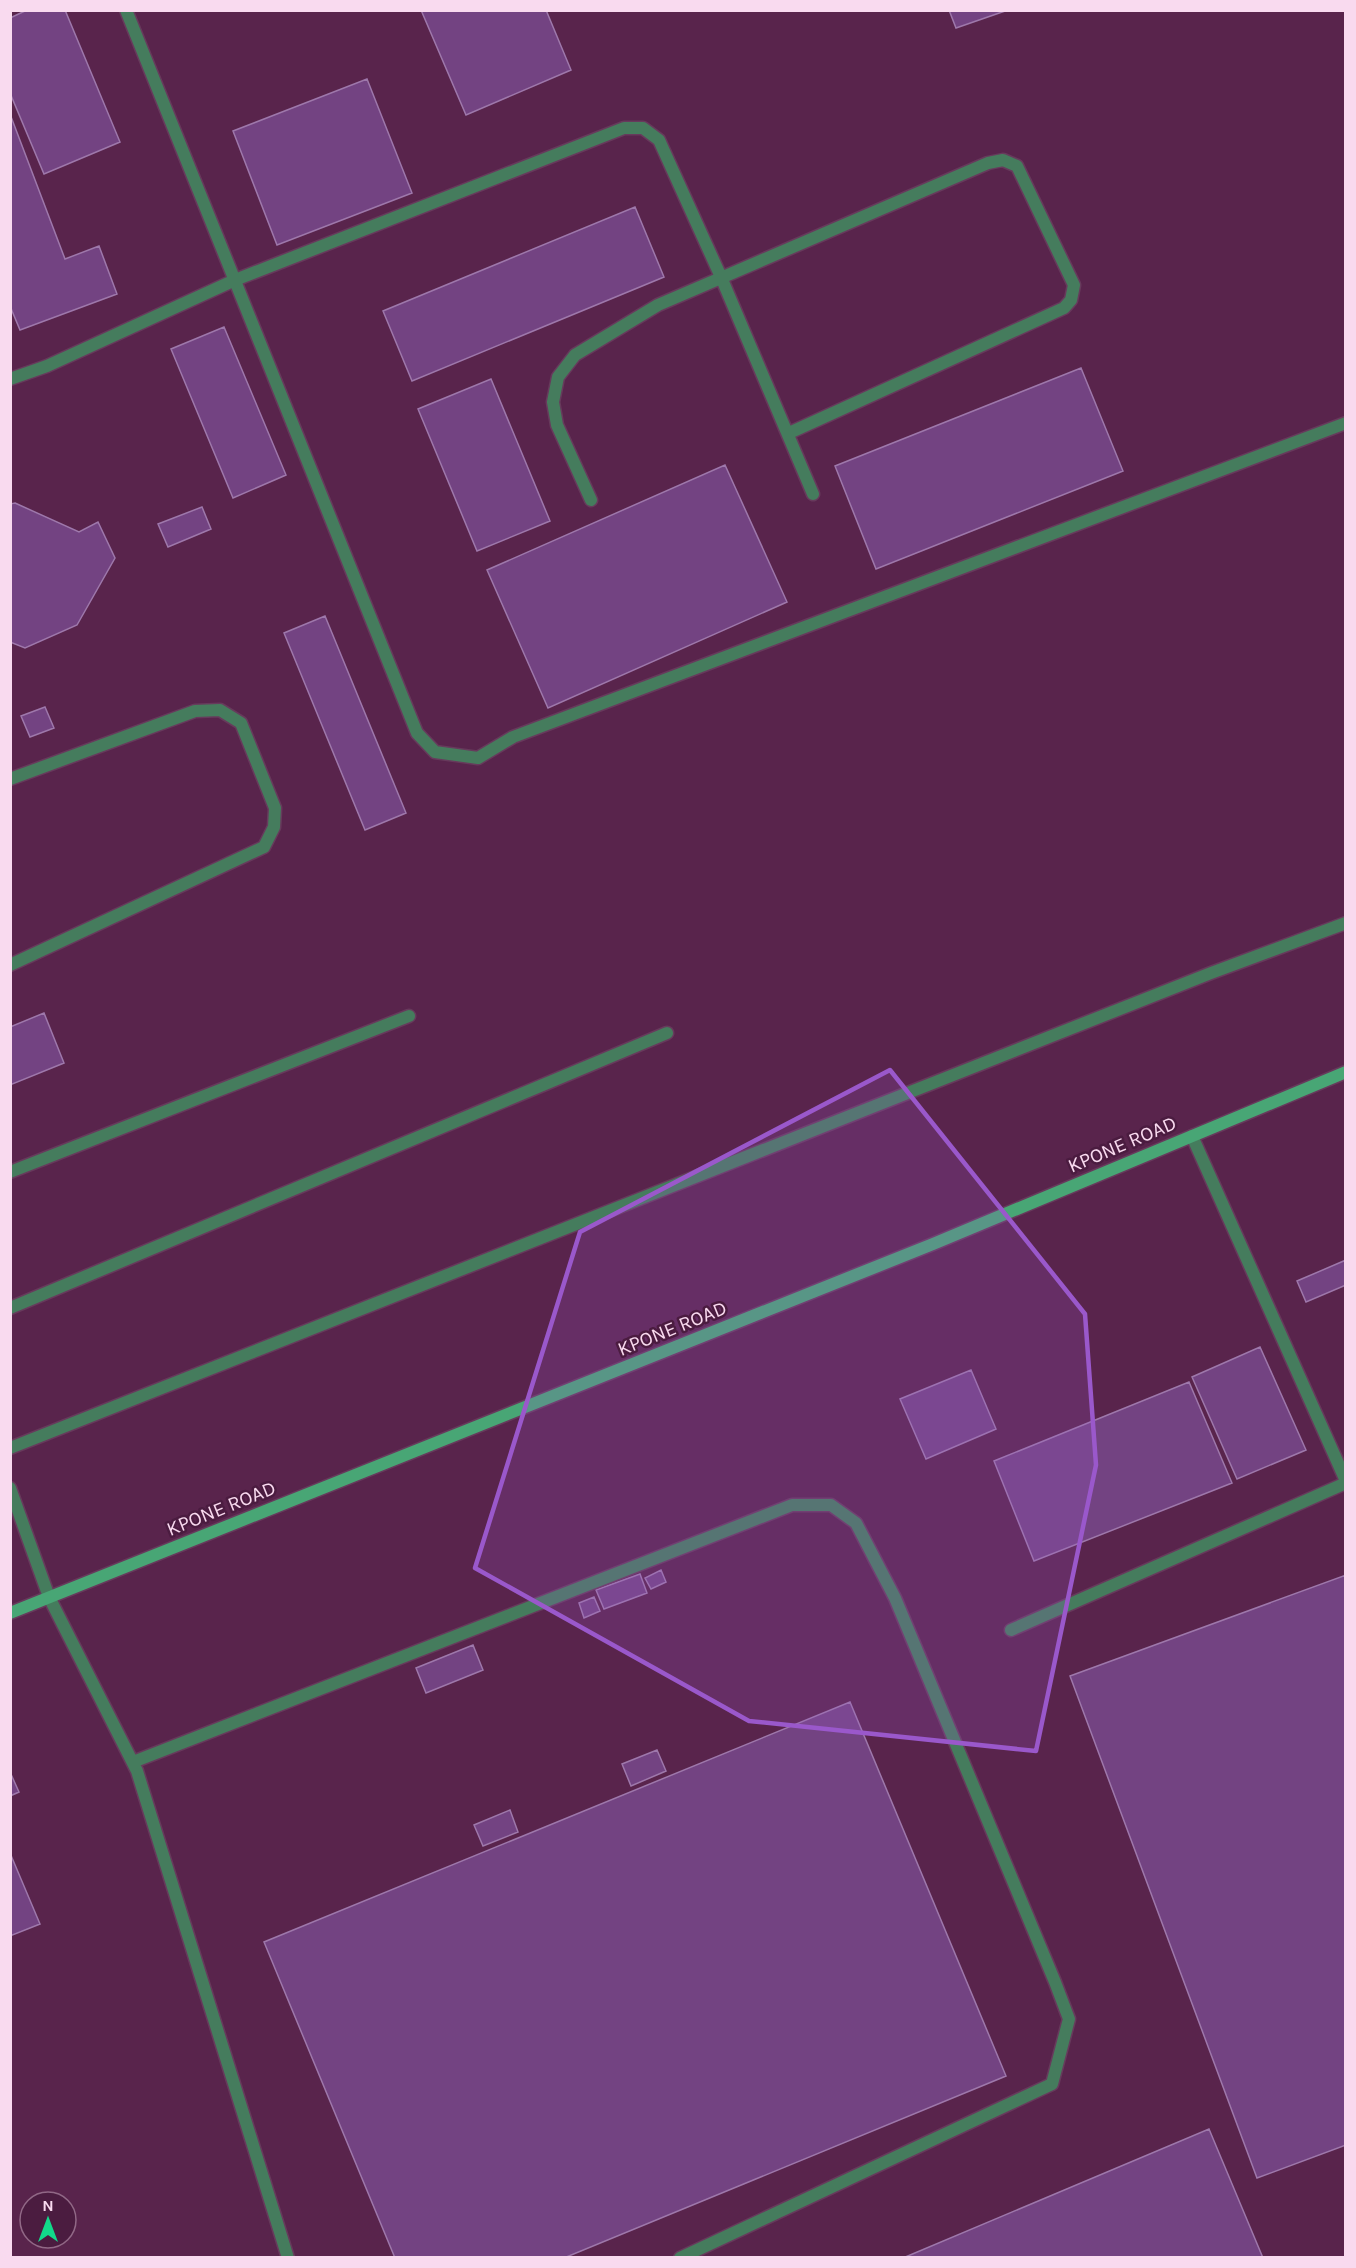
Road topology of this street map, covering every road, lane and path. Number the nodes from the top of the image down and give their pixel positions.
1 (126, 10) edge
2 (721, 277) junction
3 (235, 280) junction
4 (10, 380) edge
5 (1346, 423) edge
6 (789, 433) junction
7 (813, 494) dead end
8 (591, 500) dead end
9 (10, 779) edge
10 (1346, 923) edge
11 (10, 965) edge
12 (409, 1016) dead end
13 (667, 1033) dead end
14 (1346, 1072) edge
15 (1192, 1136) junction
16 (10, 1172) edge
17 (10, 1308) edge
18 (10, 1448) edge
19 (1346, 1482) edge
20 (10, 1488) edge
21 (49, 1598) junction
22 (10, 1613) edge
23 (1011, 1630) dead end
24 (133, 1762) junction
25 (288, 2258) edge
26 (680, 2258) edge

1 - 3 lane
2 - 3 lane
2 - 6 lane
2 - 6 lane
2 - 8 lane
3 - 4 lane
3 - 5 lane
6 - 7 lane
9 - 11 lane
10 - 18 lane
12 - 16 lane
13 - 17 lane
14 - 15 main road, KPONE ROAD
15 - 19 lane
15 - 21 main road, KPONE ROAD
19 - 23 lane
20 - 21 lane
21 - 22 main road, KPONE ROAD
21 - 24 lane
24 - 25 lane
24 - 26 lane

